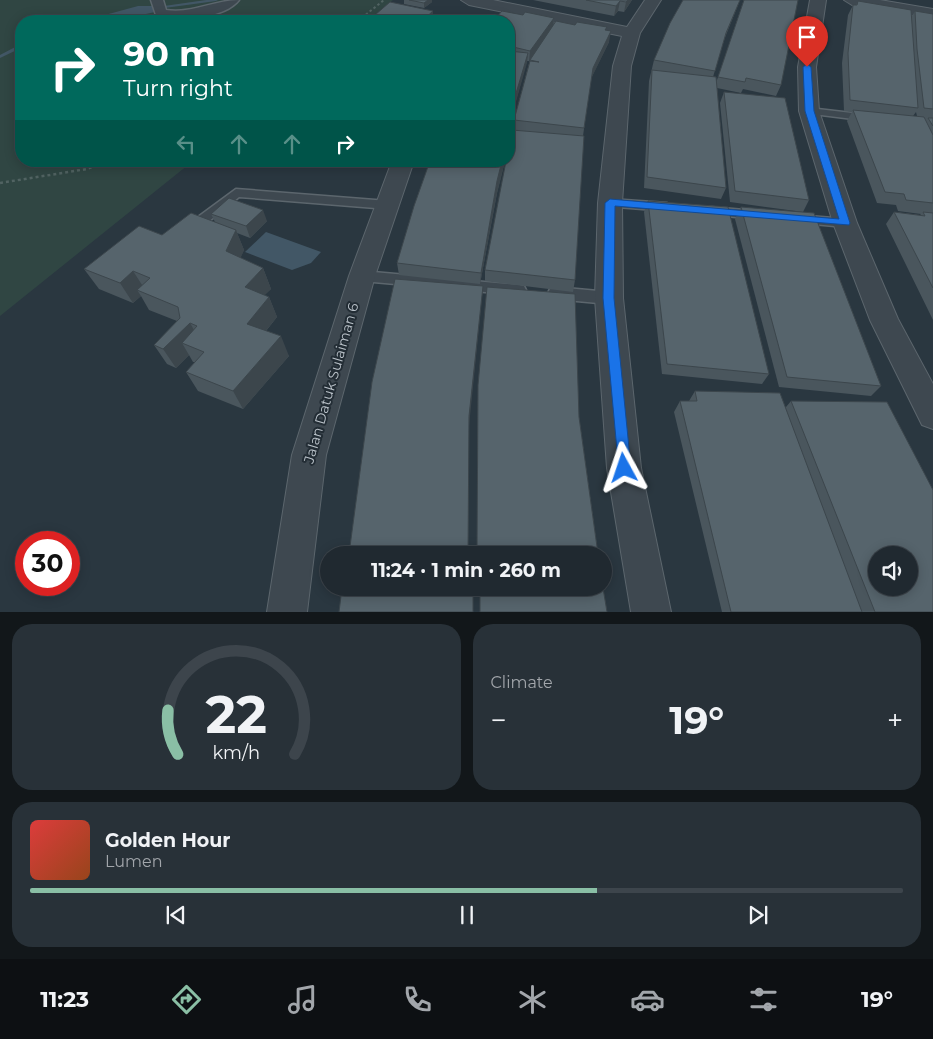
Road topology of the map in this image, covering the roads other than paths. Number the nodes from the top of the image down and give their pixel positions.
1 (233, 0) edge
2 (470, 0) edge
3 (653, 0) edge
4 (818, 0) edge
5 (852, 0) edge
6 (909, 5) edge
7 (158, 6) edge
8 (933, 14) edge
9 (632, 33) junction
10 (810, 111) junction
11 (883, 119) edge
12 (401, 167) edge
13 (610, 203) junction
14 (388, 205) junction
15 (679, 208) edge
16 (698, 210) edge
17 (767, 216) edge
18 (786, 218) edge
19 (845, 223) junction
20 (175, 241) edge
21 (362, 276) junction
22 (608, 298) junction
23 (933, 415) edge
24 (287, 612) edge
25 (651, 612) edge

1 - 7 street
2 - 9 street
3 - 9 street
4 - 10 street
5 - 6 street
6 - 8 street
9 - 13 street
10 - 11 lane
10 - 19 street
12 - 14 street, Jalan Datuk Sulaiman 6
13 - 15 lane
13 - 22 street
14 - 20 lane
14 - 21 street, Jalan Datuk Sulaiman 6
16 - 17 lane
18 - 19 lane
19 - 23 street
21 - 22 lane
21 - 24 street, Jalan Datuk Sulaiman 6
22 - 25 street

